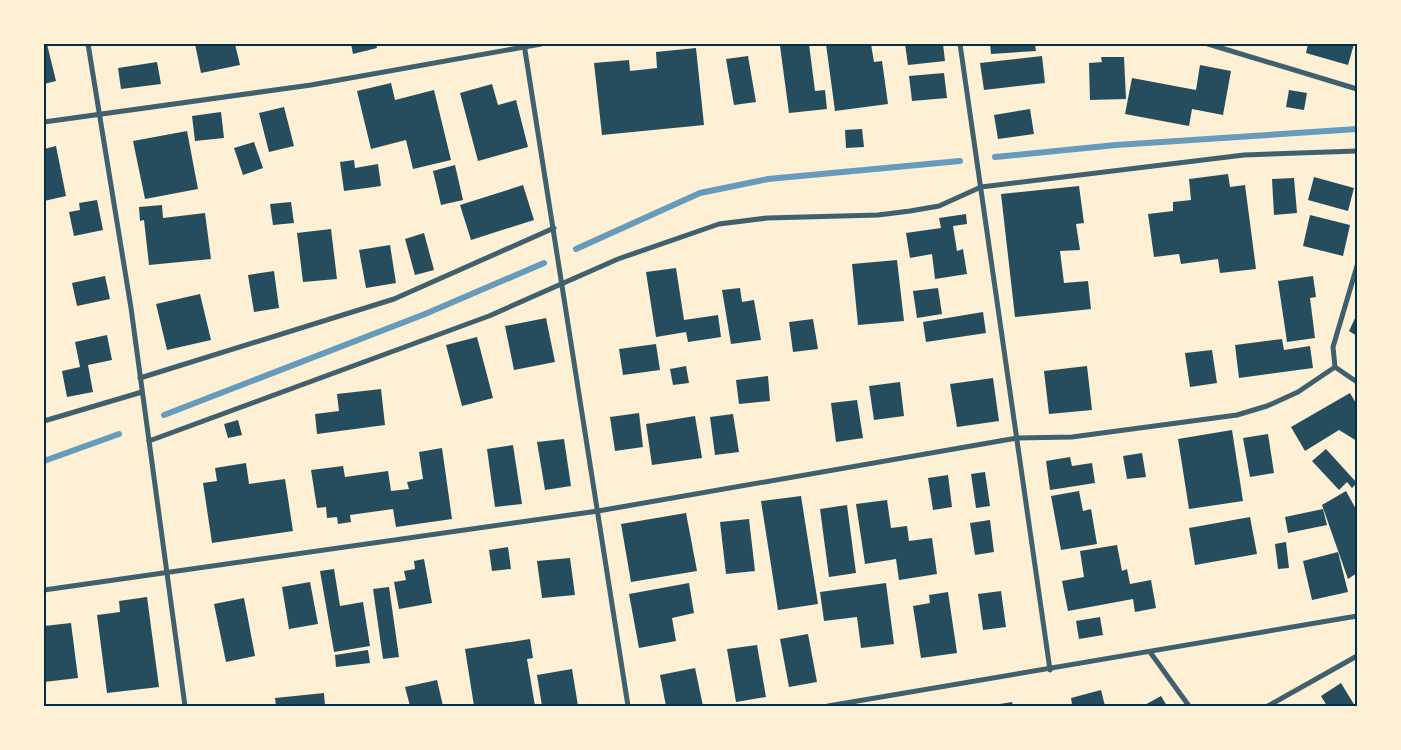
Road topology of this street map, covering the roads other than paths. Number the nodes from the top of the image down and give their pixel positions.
1 (88, 44) edge
2 (541, 44) edge
3 (960, 44) edge
4 (1208, 44) edge
5 (524, 45) edge
6 (1357, 88) edge
7 (99, 114) junction
8 (44, 122) edge
9 (1357, 151) edge
10 (981, 188) junction
11 (554, 228) junction
12 (1357, 266) edge
13 (564, 285) junction
14 (1335, 368) junction
15 (140, 378) junction
16 (1357, 382) edge
17 (142, 392) junction
18 (44, 421) edge
19 (1017, 438) junction
20 (149, 441) junction
21 (598, 511) junction
22 (166, 574) junction
23 (44, 590) edge
24 (1357, 616) edge
25 (1150, 652) junction
26 (1357, 656) edge
27 (1050, 670) junction
28 (185, 706) edge
29 (628, 706) edge
30 (828, 706) edge
31 (1189, 706) edge
32 (1268, 706) edge

1 - 7 street
2 - 5 street
3 - 10 street
4 - 6 street
5 - 7 street
5 - 11 street
7 - 8 street
7 - 15 street
9 - 10 street
10 - 13 street
10 - 19 street
11 - 13 street
11 - 15 street
12 - 14 street
13 - 20 street
13 - 21 street
14 - 16 street
14 - 19 street
15 - 17 street
17 - 18 street
17 - 20 street
19 - 21 street
19 - 27 street
20 - 22 street
21 - 22 street
21 - 29 street
22 - 23 street
22 - 28 street
24 - 25 street
25 - 27 street
25 - 31 street
26 - 32 street
27 - 30 street

